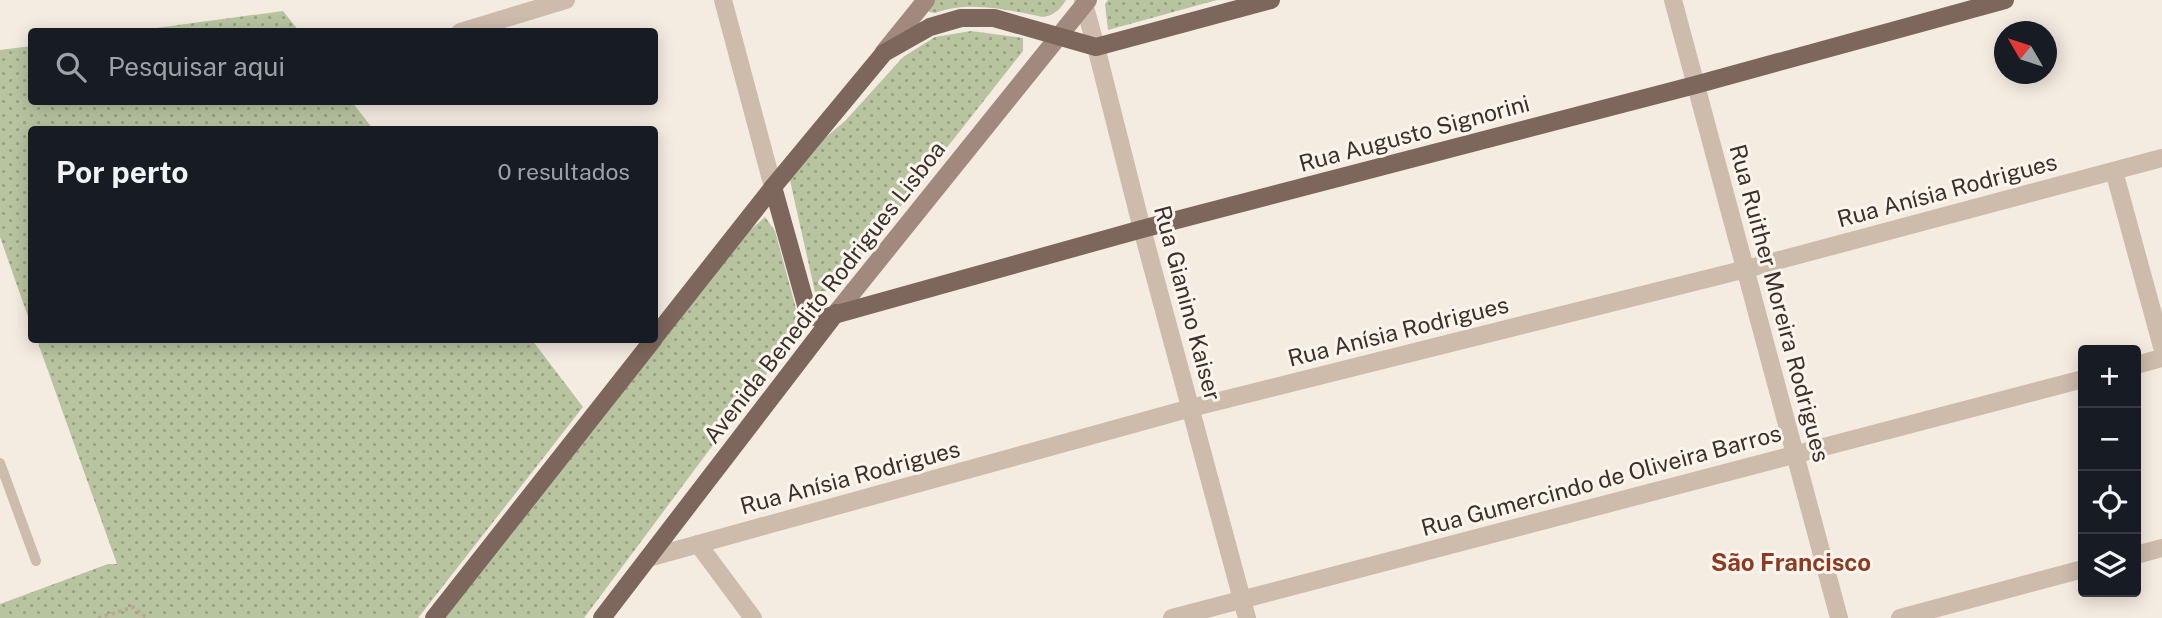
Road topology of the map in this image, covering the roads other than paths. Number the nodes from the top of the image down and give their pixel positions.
1 (566, 0) edge
2 (723, 0) edge
3 (926, 0) edge
4 (1271, 0) edge
5 (1673, 0) edge
6 (2005, 0) edge
7 (1085, 2) edge
8 (473, 28) edge
9 (1058, 36) junction
10 (1096, 47) junction
11 (884, 52) junction
12 (1695, 85) junction
13 (2162, 158) edge
14 (2114, 171) junction
15 (774, 187) junction
16 (1142, 229) junction
17 (1746, 269) junction
18 (836, 313) junction
19 (658, 334) edge
20 (651, 343) edge
21 (2162, 347) edge
22 (2162, 358) edge
23 (2141, 364) edge
24 (2078, 380) edge
25 (1191, 408) junction
26 (1795, 454) junction
27 (0, 463) edge
28 (698, 544) junction
29 (2162, 548) edge
30 (2141, 554) edge
31 (648, 558) junction
32 (36, 561) dead end
33 (2078, 570) edge
34 (1242, 600) junction
35 (434, 618) edge
36 (602, 618) edge
37 (753, 618) edge
38 (1172, 618) edge
39 (1247, 618) edge
40 (1839, 618) edge
41 (1900, 618) edge

1 - 8 street
2 - 15 street
3 - 11 main road
4 - 10 main road
5 - 12 street, Rua Ruither Moreira Rodrigues
6 - 12 main road, Rua Augusto Signorini
7 - 9 main road, Avenida Benedito Rodrigues Lisboa
7 - 10 street, Rua Gianino Kaiser
9 - 10 main road
9 - 11 main road
9 - 18 main road, Avenida Benedito Rodrigues Lisboa
10 - 16 street, Rua Gianino Kaiser
11 - 15 main road
12 - 16 main road, Rua Augusto Signorini
12 - 17 street, Rua Ruither Moreira Rodrigues
13 - 14 street, Rua Anísia Rodrigues
14 - 17 street, Rua Anísia Rodrigues
14 - 21 street
15 - 18 main road
15 - 19 main road
16 - 18 main road, Rua Augusto Signorini
16 - 25 street, Rua Gianino Kaiser
17 - 25 street, Rua Anísia Rodrigues
17 - 26 street, Rua Ruither Moreira Rodrigues
18 - 31 main road, Avenida Benedito Rodrigues Lisboa
20 - 35 main road
22 - 23 street
24 - 26 street, Rua Gumercindo de Oliveira Barros
25 - 28 street, Rua Anísia Rodrigues
25 - 34 street, Rua Gianino Kaiser
26 - 34 street, Rua Gumercindo de Oliveira Barros
26 - 40 street, Rua Ruither Moreira Rodrigues
27 - 32 lane
28 - 31 street, Rua Anísia Rodrigues
28 - 37 street
29 - 30 street
31 - 36 main road, Avenida Benedito Rodrigues Lisboa
33 - 41 street
34 - 38 street, Rua Gumercindo de Oliveira Barros
34 - 39 street, Rua Gianino Kaiser

